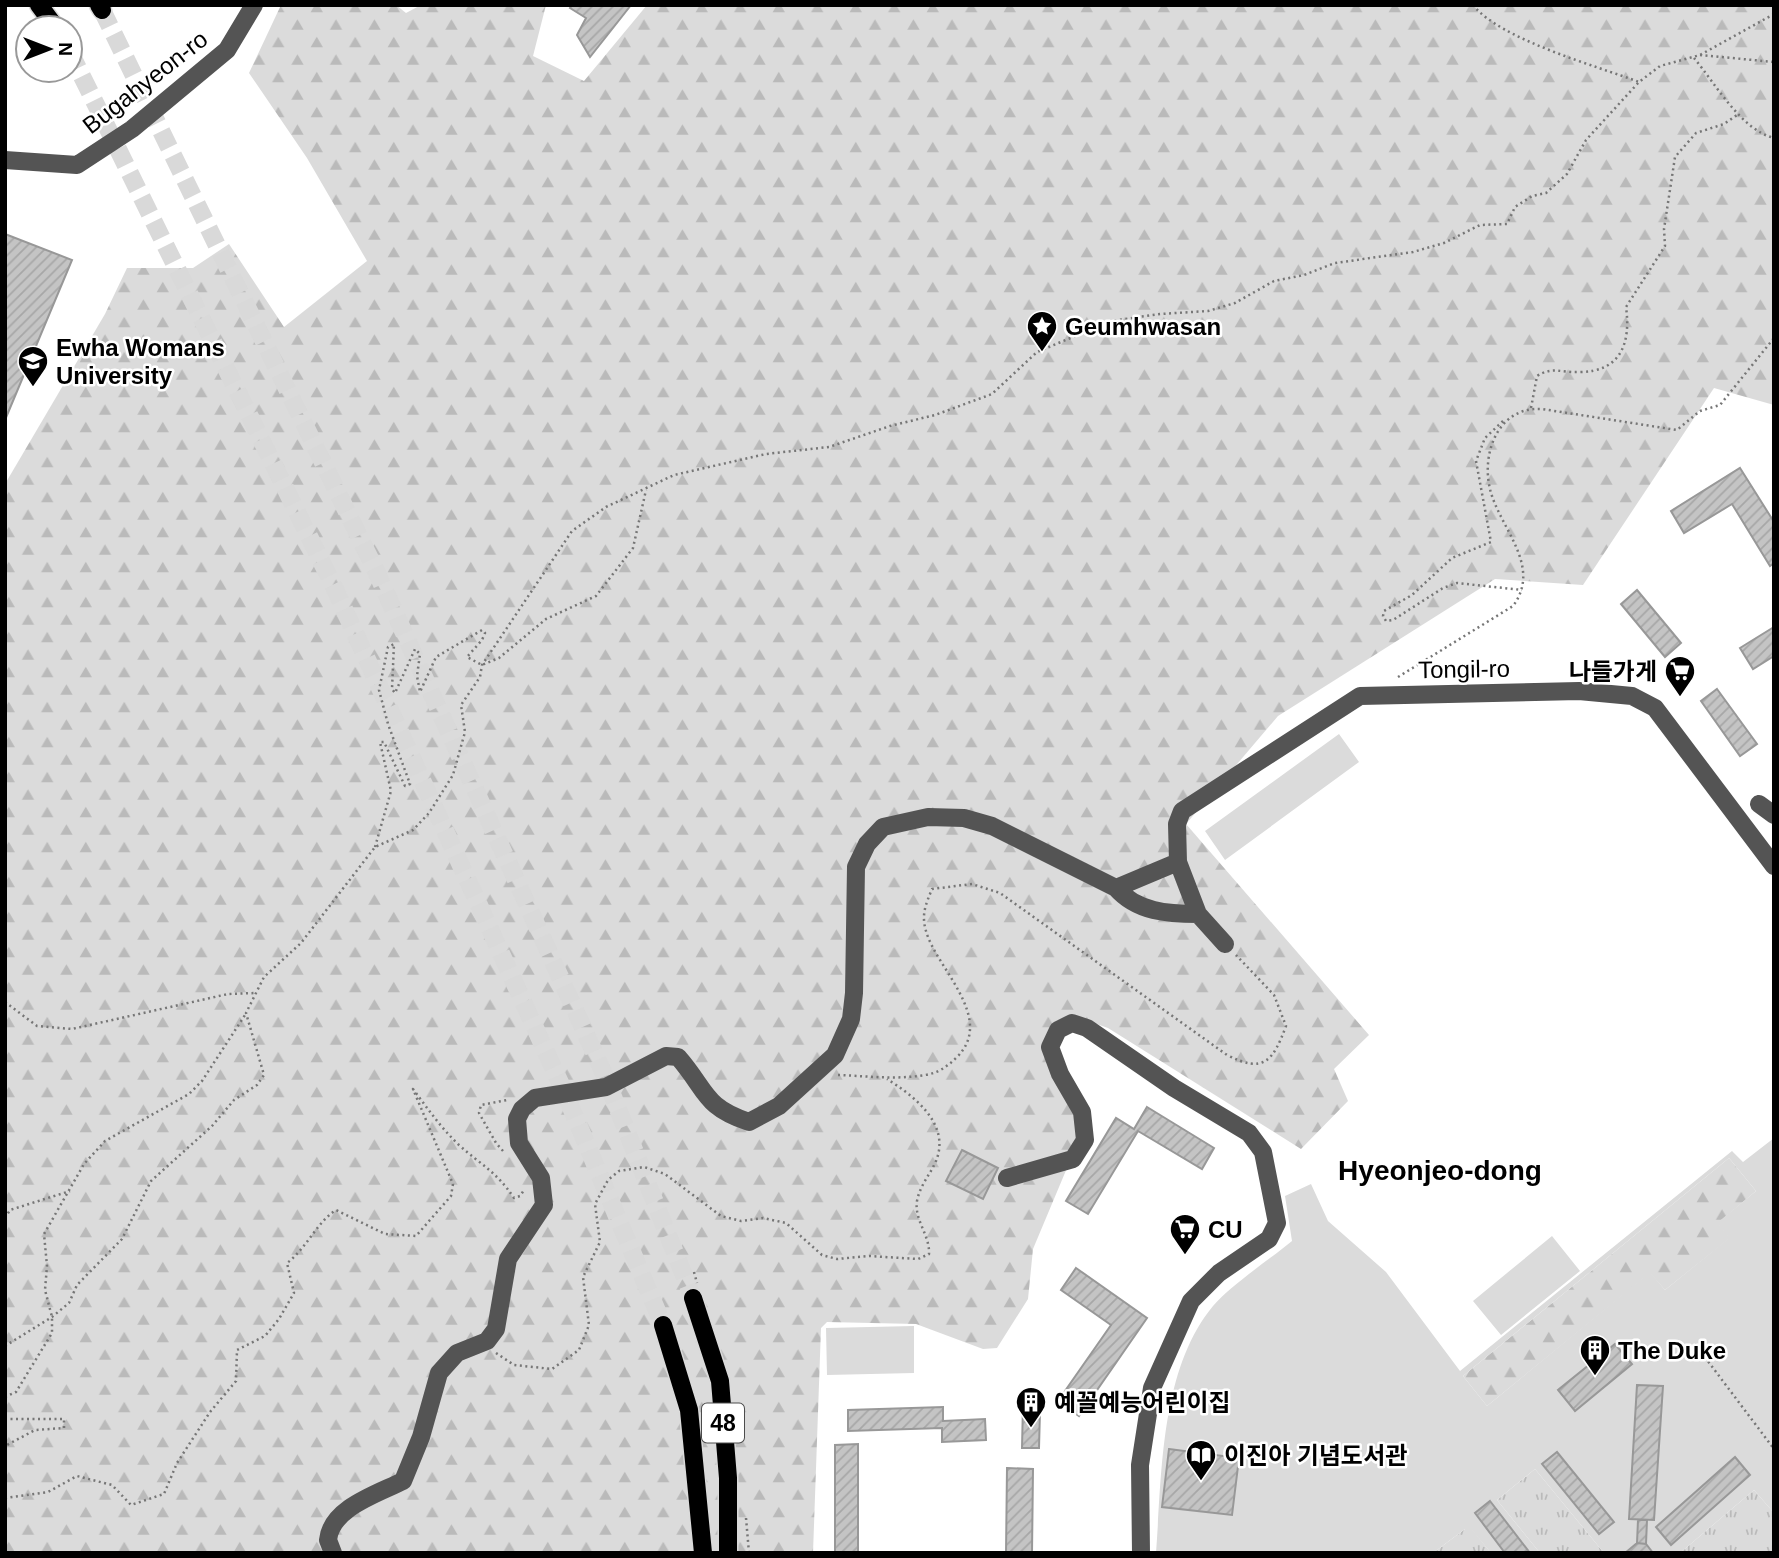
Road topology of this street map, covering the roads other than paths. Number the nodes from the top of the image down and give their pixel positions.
1 (254, 5) edge
2 (5, 160) edge
3 (1759, 804) dead end
4 (1774, 815) edge
5 (1178, 862) junction
6 (1774, 866) edge
7 (1116, 888) junction
8 (1198, 914) junction
9 (1225, 944) road end
10 (1007, 1178) dead end
11 (693, 1297) tunnel mouth
12 (663, 1325) tunnel mouth
13 (333, 1553) edge
14 (703, 1553) edge
15 (728, 1553) edge
16 (1141, 1553) edge

1 - 2 street, Bugahyeon-ro
3 - 4 street
5 - 6 street, Tongil-ro
5 - 7 street
5 - 8 street
7 - 8 street
7 - 13 street
8 - 9 street
10 - 16 street
11 - 15 main road, 48
12 - 14 main road, 48

